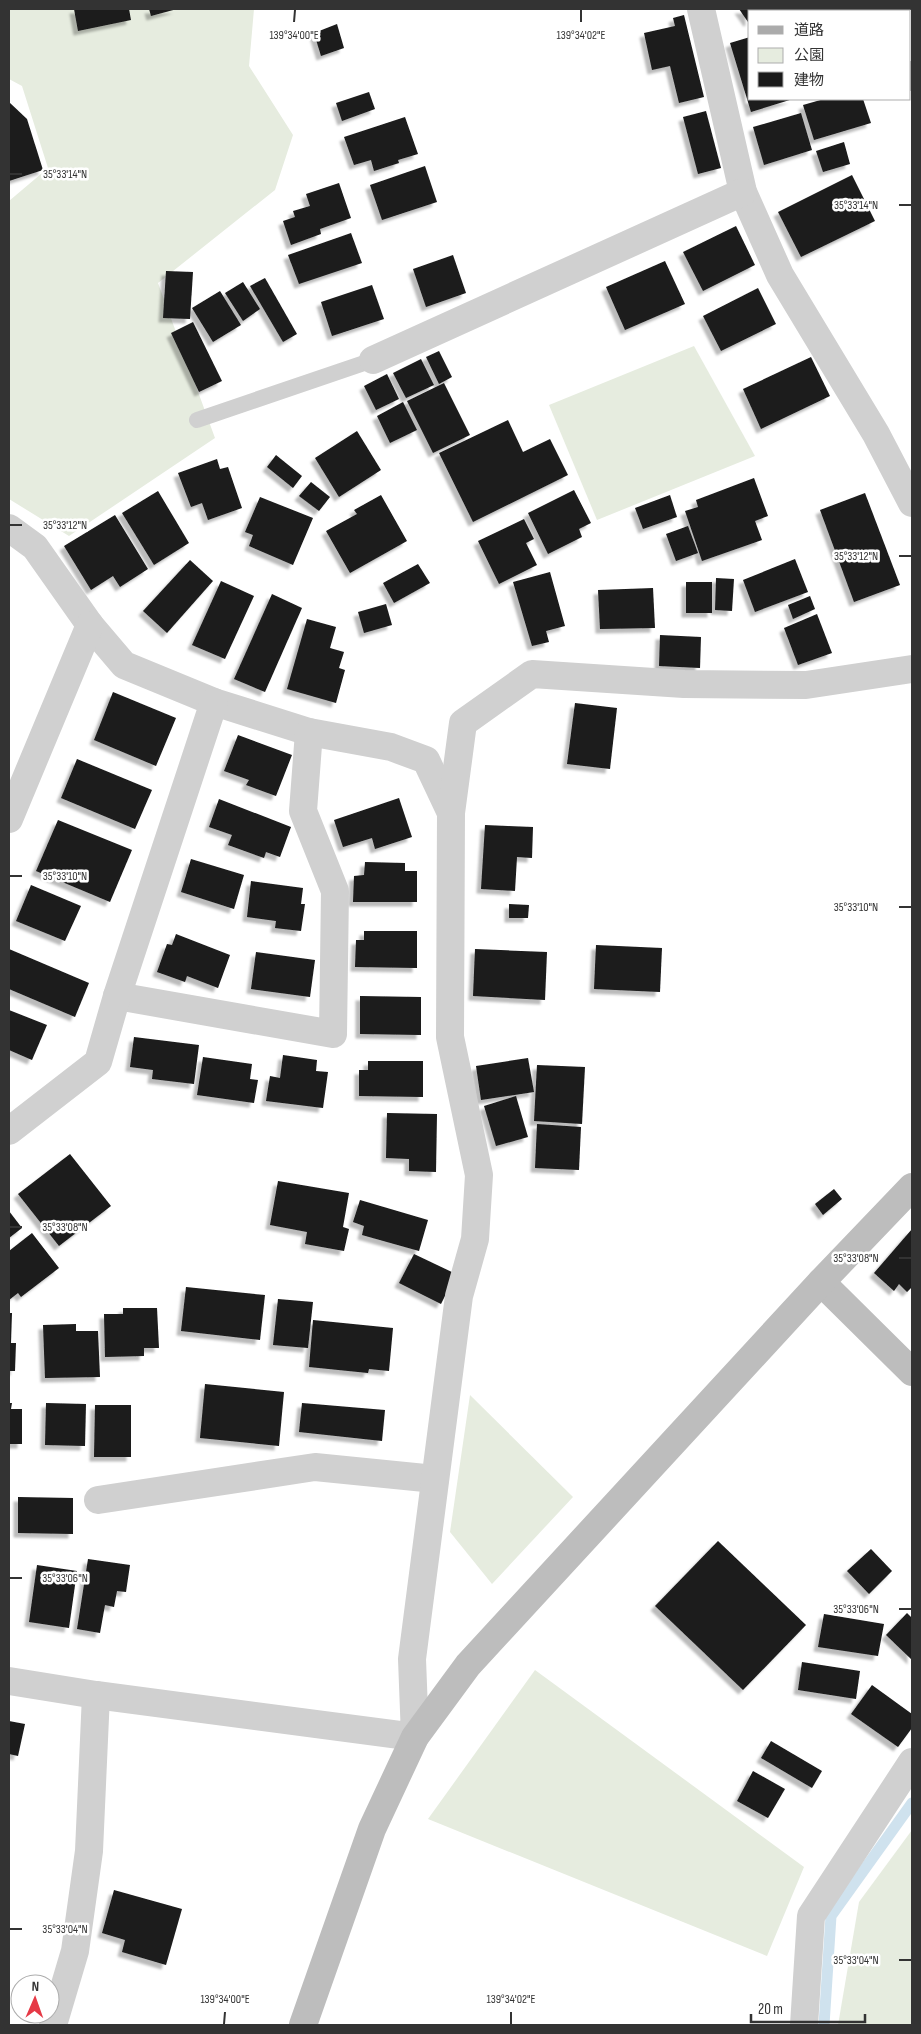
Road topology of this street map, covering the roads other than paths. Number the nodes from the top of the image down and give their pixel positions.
1 (701, 9) edge
2 (743, 192) junction
3 (373, 360) joint
4 (197, 420) dead end
5 (912, 502) edge
6 (9, 528) edge
7 (90, 625) junction
8 (912, 669) edge
9 (214, 702) junction
10 (309, 732) junction
11 (451, 813) junction
12 (9, 819) edge
13 (117, 996) junction
14 (9, 1131) edge
15 (912, 1187) edge
16 (821, 1282) junction
17 (912, 1372) edge
18 (436, 1479) junction
19 (98, 1500) dead end
20 (9, 1681) edge
21 (96, 1696) junction
22 (415, 1737) junction
23 (912, 1762) edge
24 (53, 2025) edge
25 (303, 2025) edge
26 (804, 2025) edge

1 - 2 street
2 - 3 street
2 - 5 street
3 - 4 lane
6 - 7 street
7 - 9 street
7 - 12 street
8 - 11 street
9 - 10 street
9 - 13 street
10 - 11 street
10 - 13 street
11 - 18 street
13 - 14 street
15 - 16 street
16 - 17 street
16 - 22 street
18 - 19 street
18 - 22 street
20 - 21 street
21 - 22 street
21 - 24 street
22 - 25 street
23 - 26 street

